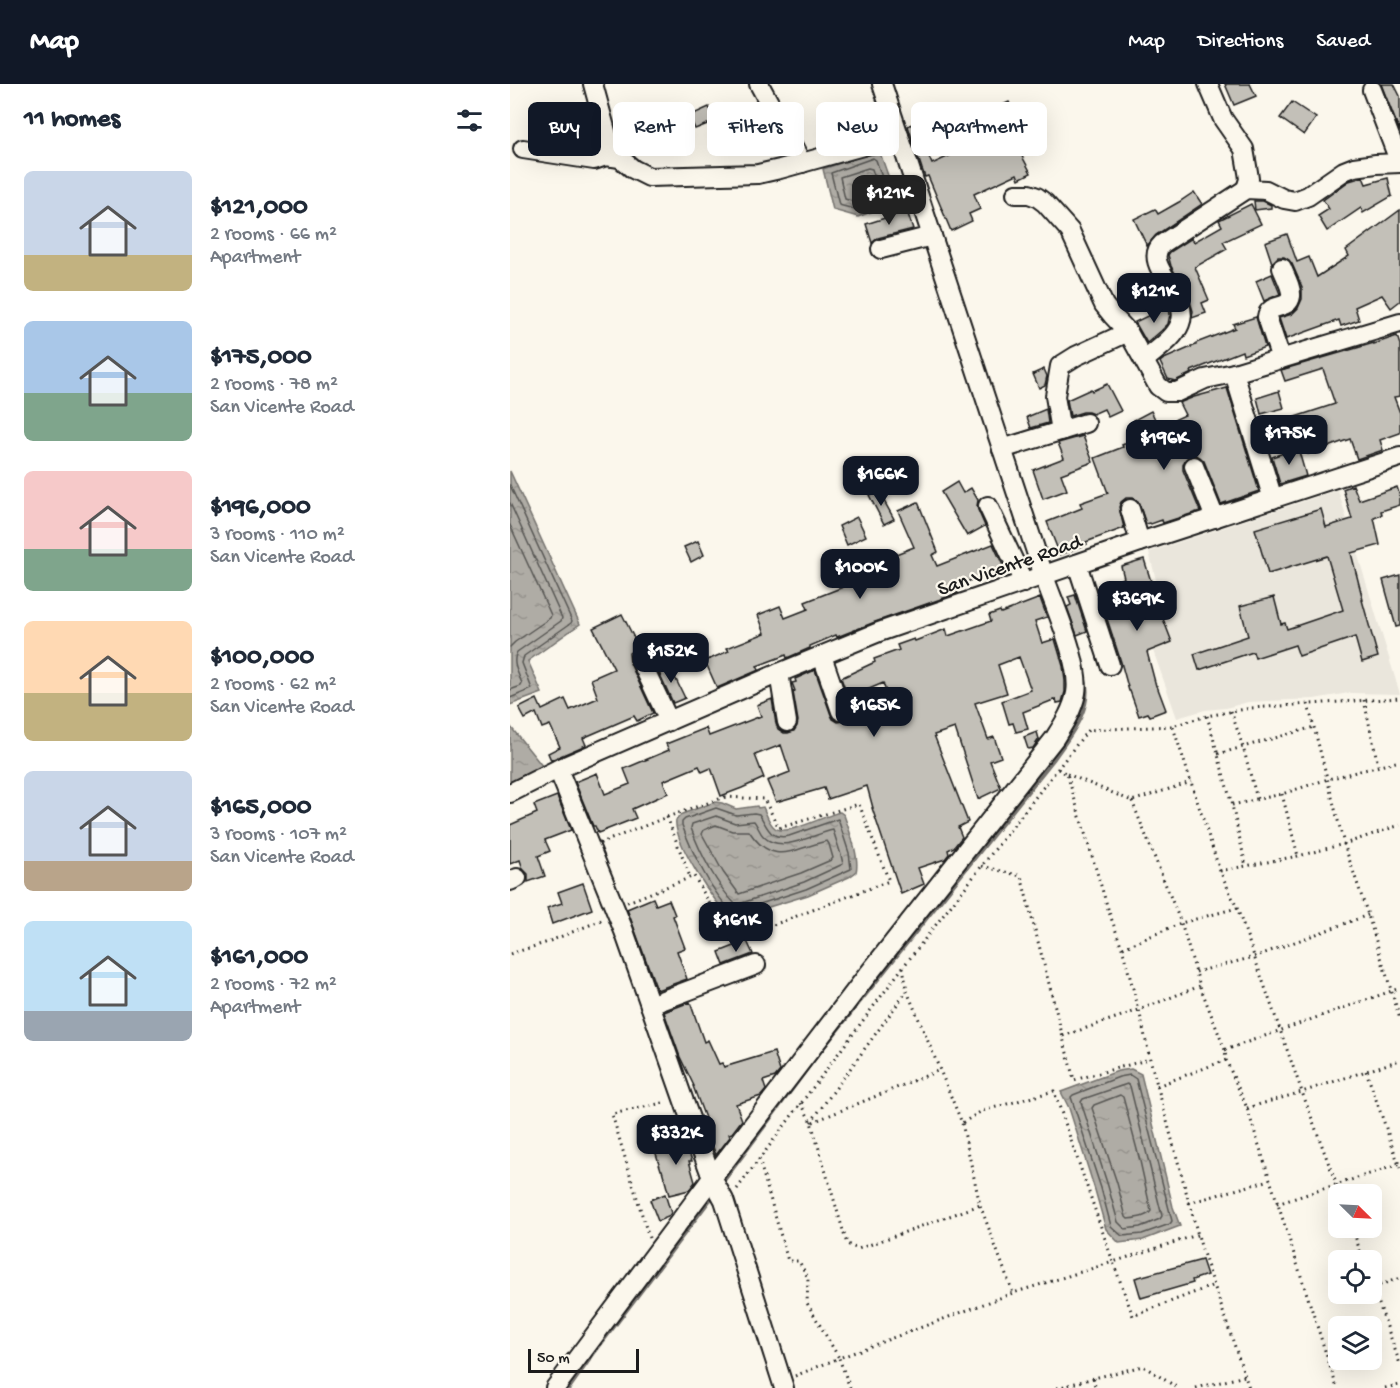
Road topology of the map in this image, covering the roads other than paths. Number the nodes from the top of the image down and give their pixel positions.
1 (593, 84) edge
2 (759, 84) edge
3 (882, 84) edge
4 (1208, 84) edge
5 (1372, 90) dead end
6 (888, 102) edge
7 (899, 136) edge
8 (523, 149) dead end
9 (830, 156) edge
10 (613, 157) junction
11 (1400, 163) edge
12 (802, 164) junction
13 (1246, 189) junction
14 (1016, 194) dead end
15 (932, 236) junction
16 (881, 249) dead end
17 (1282, 268) dead end
18 (1400, 323) edge
19 (1128, 332) junction
20 (1281, 359) junction
21 (1144, 360) junction
22 (1234, 373) junction
23 (1086, 423) dead end
24 (1061, 431) junction
25 (1002, 449) junction
26 (1400, 457) edge
27 (1194, 466) dead end
28 (1273, 499) junction
29 (988, 506) dead end
30 (1130, 510) dead end
31 (1215, 518) junction
32 (1140, 542) junction
33 (1077, 564) junction
34 (1044, 576) junction
35 (1024, 583) junction
36 (822, 656) junction
37 (640, 659) dead end
38 (1110, 665) dead end
39 (779, 673) junction
40 (841, 711) dead end
41 (669, 721) junction
42 (787, 722) dead end
43 (558, 769) junction
44 (510, 793) edge
45 (756, 965) dead end
46 (650, 1005) junction
47 (712, 1178) junction
48 (787, 1383) edge
49 (555, 1388) edge

1 - 10 street
2 - 12 street
3 - 6 street
4 - 13 street
5 - 11 street
7 - 15 street
8 - 10 street
9 - 12 street
10 - 12 street
11 - 13 street
13 - 21 street
14 - 19 street
15 - 16 street
15 - 25 street
17 - 20 street
18 - 20 street
19 - 21 street
19 - 24 street
20 - 22 street
21 - 22 street
22 - 28 street
23 - 24 street
24 - 25 street
25 - 34 street
26 - 28 street, San Vicente Road
27 - 31 street
28 - 31 street, San Vicente Road
29 - 35 street
30 - 32 street
31 - 32 street, San Vicente Road
32 - 33 street, San Vicente Road
33 - 34 street, San Vicente Road
33 - 38 street
34 - 35 street, San Vicente Road
34 - 47 street
35 - 36 street, San Vicente Road
36 - 39 street, San Vicente Road
36 - 40 street
37 - 41 street
39 - 41 street, San Vicente Road
39 - 42 street
41 - 43 street, San Vicente Road
43 - 44 street, San Vicente Road
43 - 46 street
45 - 46 street
46 - 47 street
47 - 48 street
47 - 49 street

